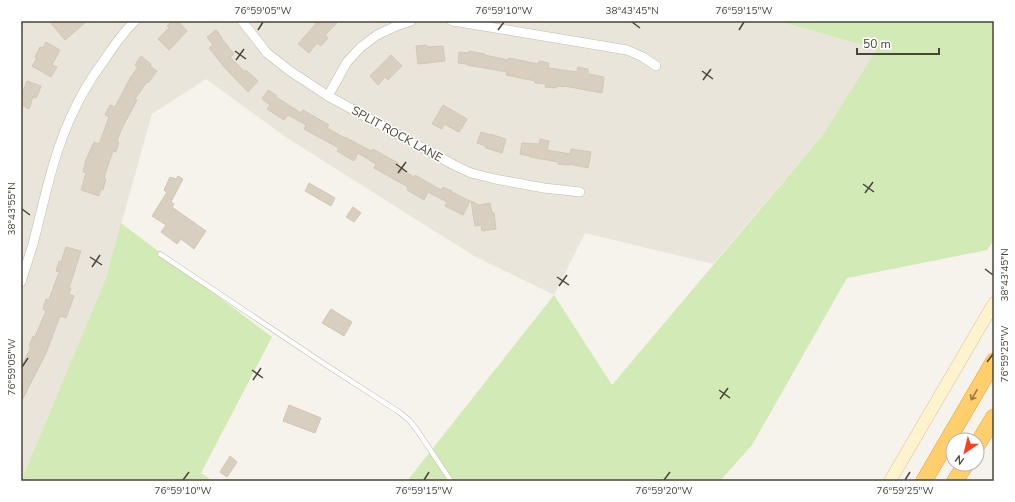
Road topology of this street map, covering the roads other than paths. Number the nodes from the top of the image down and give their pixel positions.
1 (242, 21) edge
2 (411, 21) edge
3 (452, 21) edge
4 (130, 22) edge
5 (465, 22) edge
6 (656, 66) dead end
7 (328, 96) junction
8 (580, 192) dead end
9 (160, 254) dead end
10 (21, 282) edge
11 (994, 303) edge
12 (994, 361) edge
13 (994, 417) edge
14 (985, 432) edge
15 (961, 472) edge
16 (451, 481) edge
17 (890, 481) edge
18 (924, 481) edge
19 (955, 481) edge

1 - 7 street, SPLIT ROCK LANE
2 - 7 street
3 - 5 street
4 - 10 street
5 - 6 street
7 - 8 street, SPLIT ROCK LANE
9 - 16 lane
11 - 17 street
12 -> 18 highway
13 - 14 highway
15 - 19 highway

